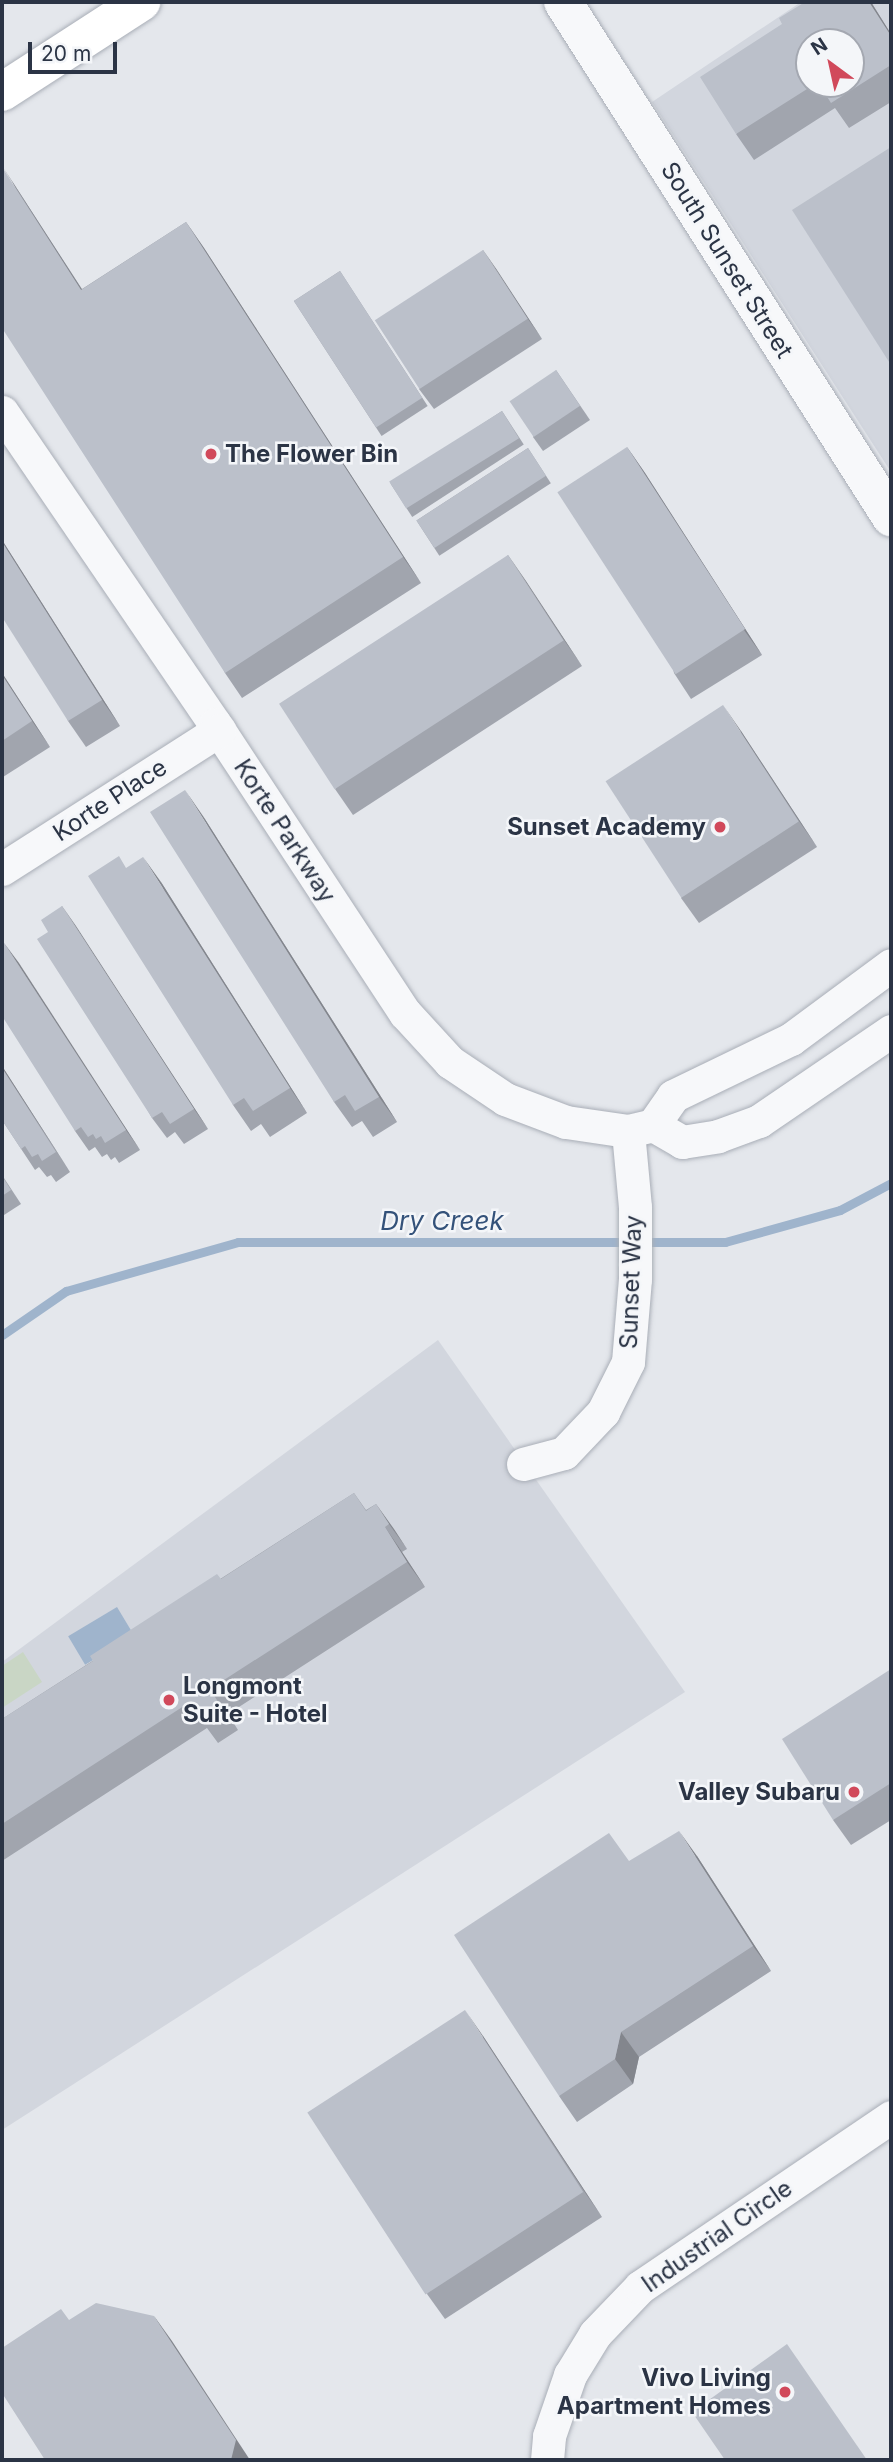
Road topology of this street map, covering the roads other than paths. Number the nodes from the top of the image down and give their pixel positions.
1 (141, 2) edge
2 (563, 2) edge
3 (2, 92) edge
4 (2, 412) edge
5 (891, 517) edge
6 (219, 730) junction
7 (2, 869) edge
8 (891, 965) edge
9 (891, 1031) edge
10 (641, 1128) junction
11 (523, 1464) dead end
12 (891, 2117) edge
13 (547, 2460) edge

1 - 3 main road
2 - 5 street, South Sunset Street
4 - 6 street, Korte Parkway
6 - 7 street, Korte Place
6 - 10 street, Korte Parkway
8 - 10 street
9 - 10 street, Korte Parkway
10 - 11 street, Sunset Way
12 - 13 street, Industrial Circle

